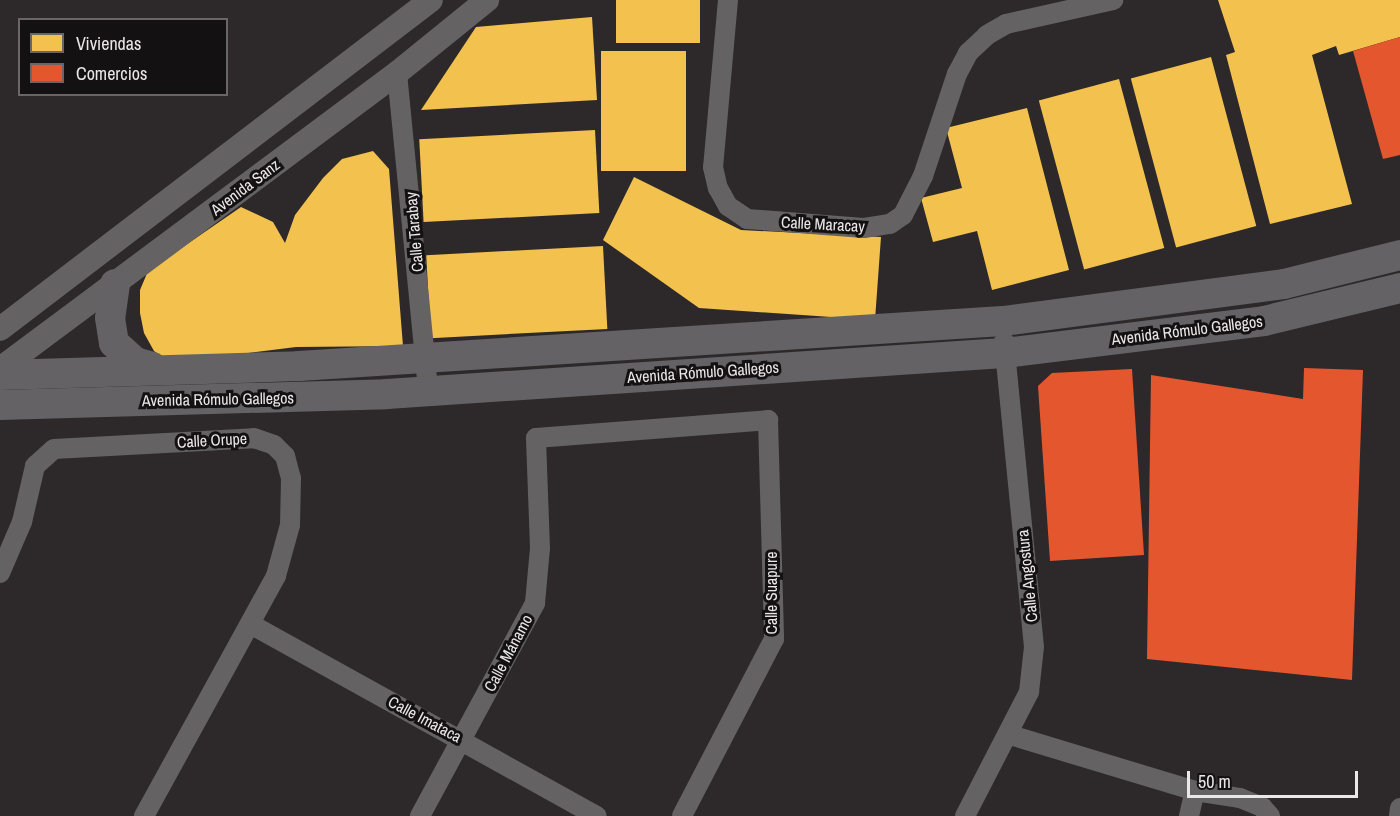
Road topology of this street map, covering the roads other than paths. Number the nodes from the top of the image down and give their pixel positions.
1 (431, 0) edge
2 (487, 0) edge
3 (728, 0) edge
4 (1113, 0) edge
5 (397, 73) junction
6 (1400, 255) edge
7 (116, 284) junction
8 (1400, 288) edge
9 (1003, 321) junction
10 (0, 329) edge
11 (1004, 353) junction
12 (425, 359) junction
13 (155, 368) junction
14 (0, 369) edge
15 (0, 375) edge
16 (428, 391) junction
17 (0, 405) edge
18 (536, 438) joint
19 (0, 573) edge
20 (252, 625) junction
21 (1010, 735) junction
22 (462, 739) junction
23 (1195, 791) junction
24 (1400, 808) edge
25 (144, 816) edge
26 (420, 816) edge
27 (597, 816) edge
28 (682, 816) edge
29 (965, 816) edge
30 (1189, 816) edge
31 (1270, 816) edge
32 (1399, 816) edge

1 - 10 street
2 - 5 street, Avenida Sanz
3 - 4 street, Calle Maracay
5 - 7 street, Avenida Sanz
5 - 12 street, Calle Tarabay
6 - 9 main road, Avenida Rómulo Gallegos
7 - 13 main road
7 - 14 street, Avenida Sanz
8 - 11 main road, Avenida Rómulo Gallegos
9 - 11 street, Calle Angostura
9 - 12 main road, Avenida Rómulo Gallegos
11 - 16 main road, Avenida Rómulo Gallegos
11 - 21 street, Calle Angostura
12 - 13 main road, Avenida Rómulo Gallegos
12 - 16 street, Calle Tarabay
13 - 15 main road, Avenida Rómulo Gallegos
16 - 17 main road, Avenida Rómulo Gallegos
18 - 22 street, Calle Mánamo
18 - 28 street, Calle Suapure
19 - 20 street, Calle Orupe
20 - 22 street, Calle Imataca
20 - 25 street, Calle Orupe
21 - 23 street
21 - 29 street, Calle Angostura
22 - 26 street, Calle Mánamo
22 - 27 street, Calle Imataca
23 - 30 street
23 - 31 street
24 - 32 street

